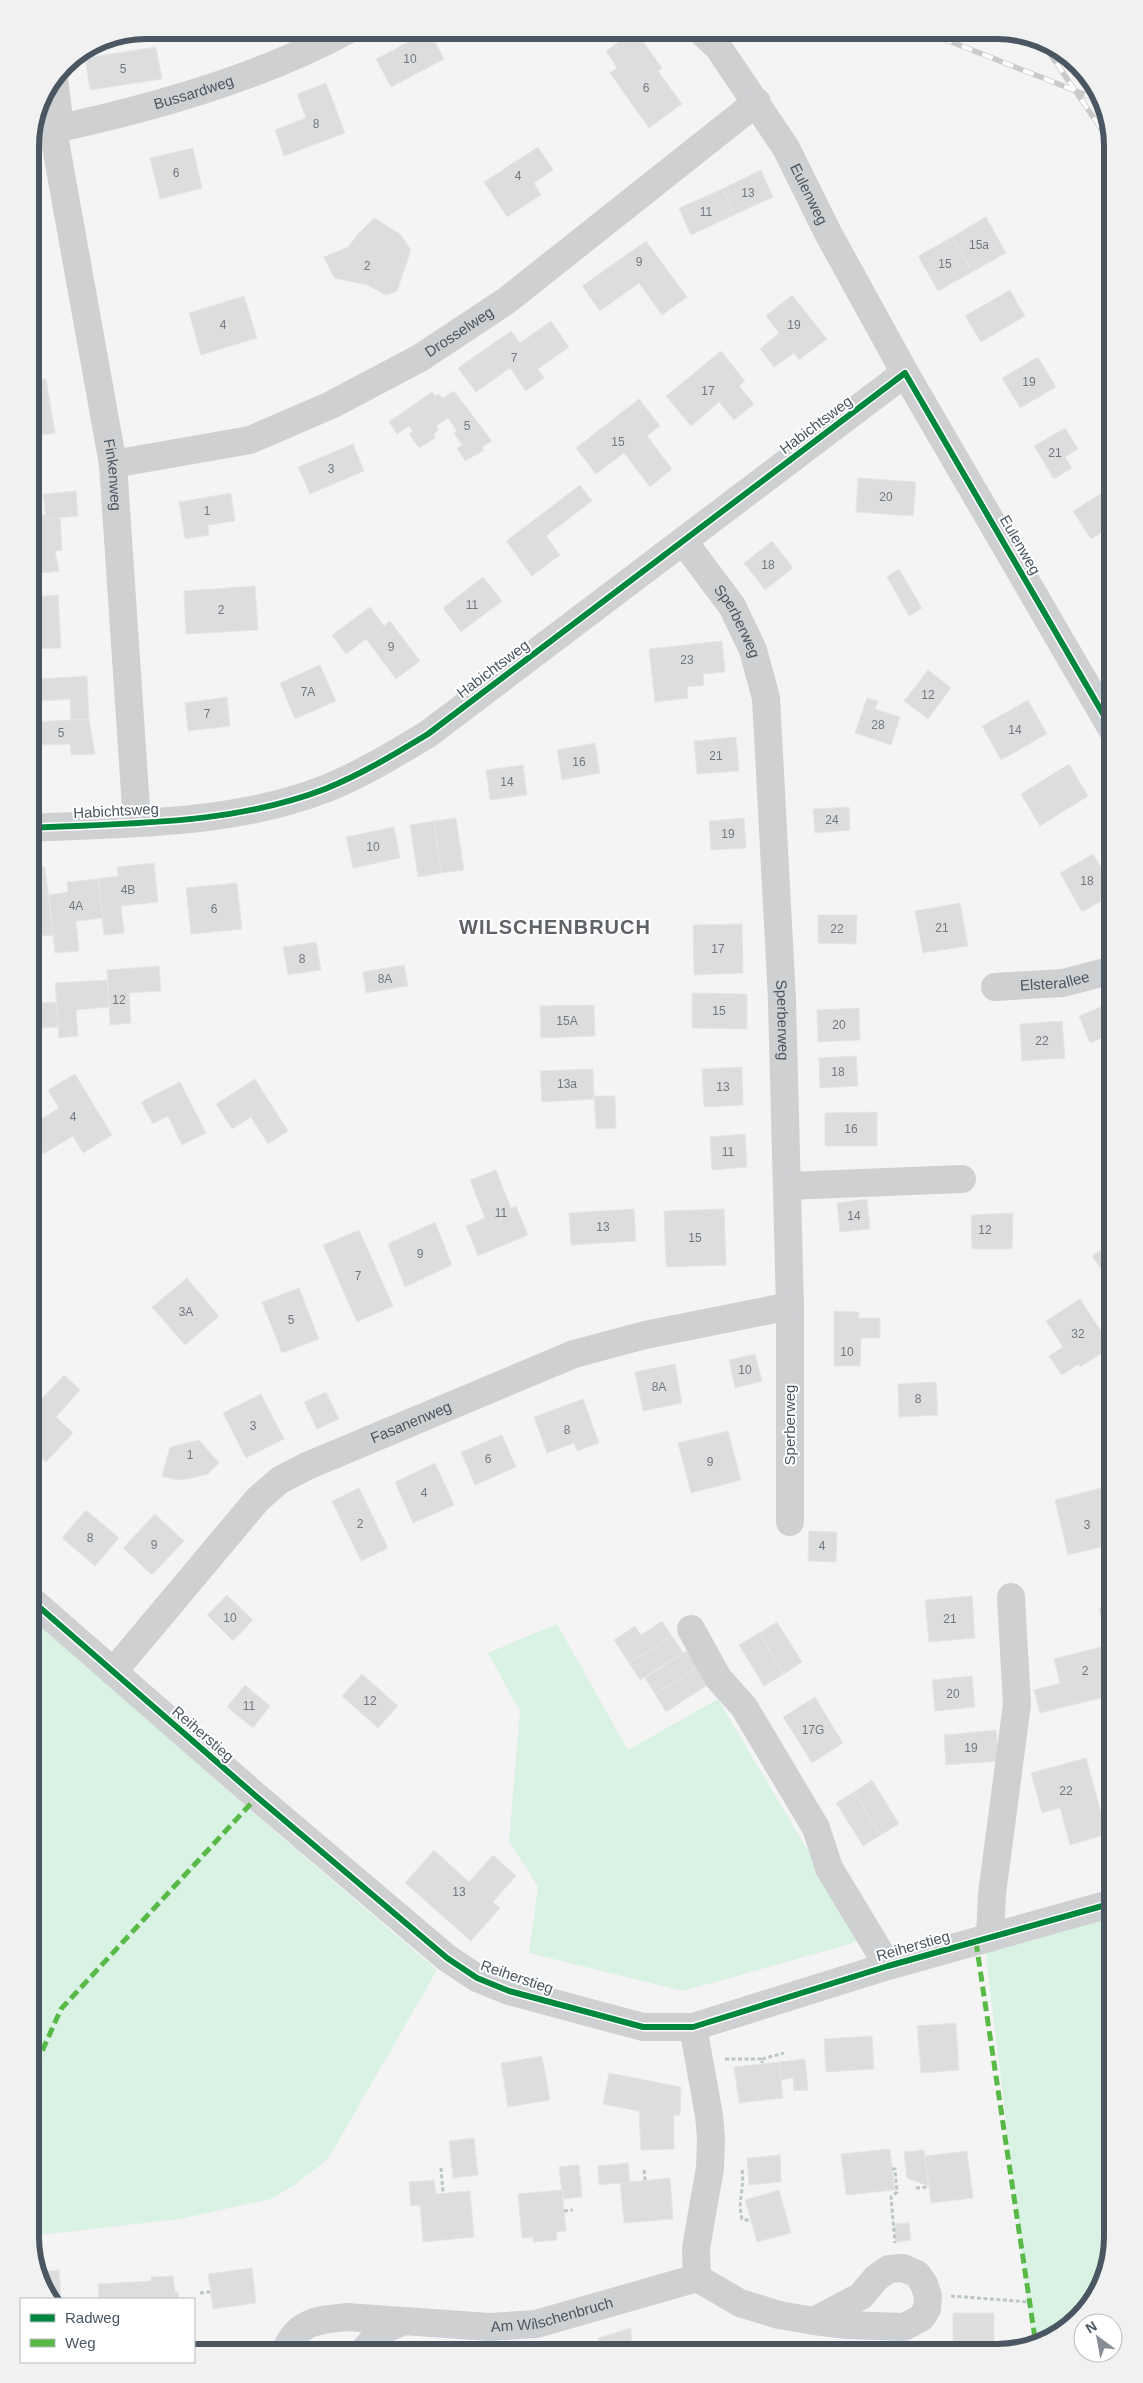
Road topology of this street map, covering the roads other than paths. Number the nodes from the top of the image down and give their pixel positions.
1 (332, 39) edge
2 (710, 39) edge
3 (52, 94) edge
4 (757, 102) junction
5 (48, 131) edge
6 (905, 373) junction
7 (113, 464) junction
8 (684, 542) junction
9 (1104, 716) edge
10 (137, 823) junction
11 (39, 828) edge
12 (1104, 972) edge
13 (995, 987) dead end
14 (962, 1179) dead end
15 (787, 1186) junction
16 (790, 1306) junction
17 (790, 1522) dead end
18 (1011, 1598) dead end
19 (39, 1607) edge
20 (691, 1629) dead end
21 (113, 1672) junction
22 (1104, 1906) edge
23 (990, 1938) junction
24 (888, 1966) junction
25 (693, 2027) junction
26 (697, 2278) junction
27 (814, 2321) junction
28 (402, 2322) junction
29 (288, 2344) edge
30 (370, 2344) edge

1 - 5 street, Bussardweg
2 - 4 street, Eulenweg
3 - 5 street, Finkenweg
4 - 6 street, Eulenweg
4 - 7 street, Drosselweg
5 - 7 street, Finkenweg
6 - 8 street, Habichtsweg
6 - 9 street, Eulenweg
7 - 10 street, Finkenweg
8 - 10 street, Habichtsweg
8 - 15 street, Sperberweg
10 - 11 street, Habichtsweg
12 - 13 street, Elsterallee
14 - 15 street
15 - 16 street, Sperberweg
16 - 17 street, Sperberweg
16 - 21 street, Fasanenweg
18 - 23 street
19 - 21 street, Reiherstieg
20 - 24 street, Reiherstieg
21 - 25 street, Reiherstieg
22 - 23 street, Reiherstieg
23 - 24 street, Reiherstieg
24 - 25 street, Reiherstieg
25 - 26 street
26 - 27 street
26 - 28 street, Am Wilschenbruch
27 - 27 street
28 - 29 street, Am Wilschenbruch
28 - 30 street, Am Wilschenbruch

